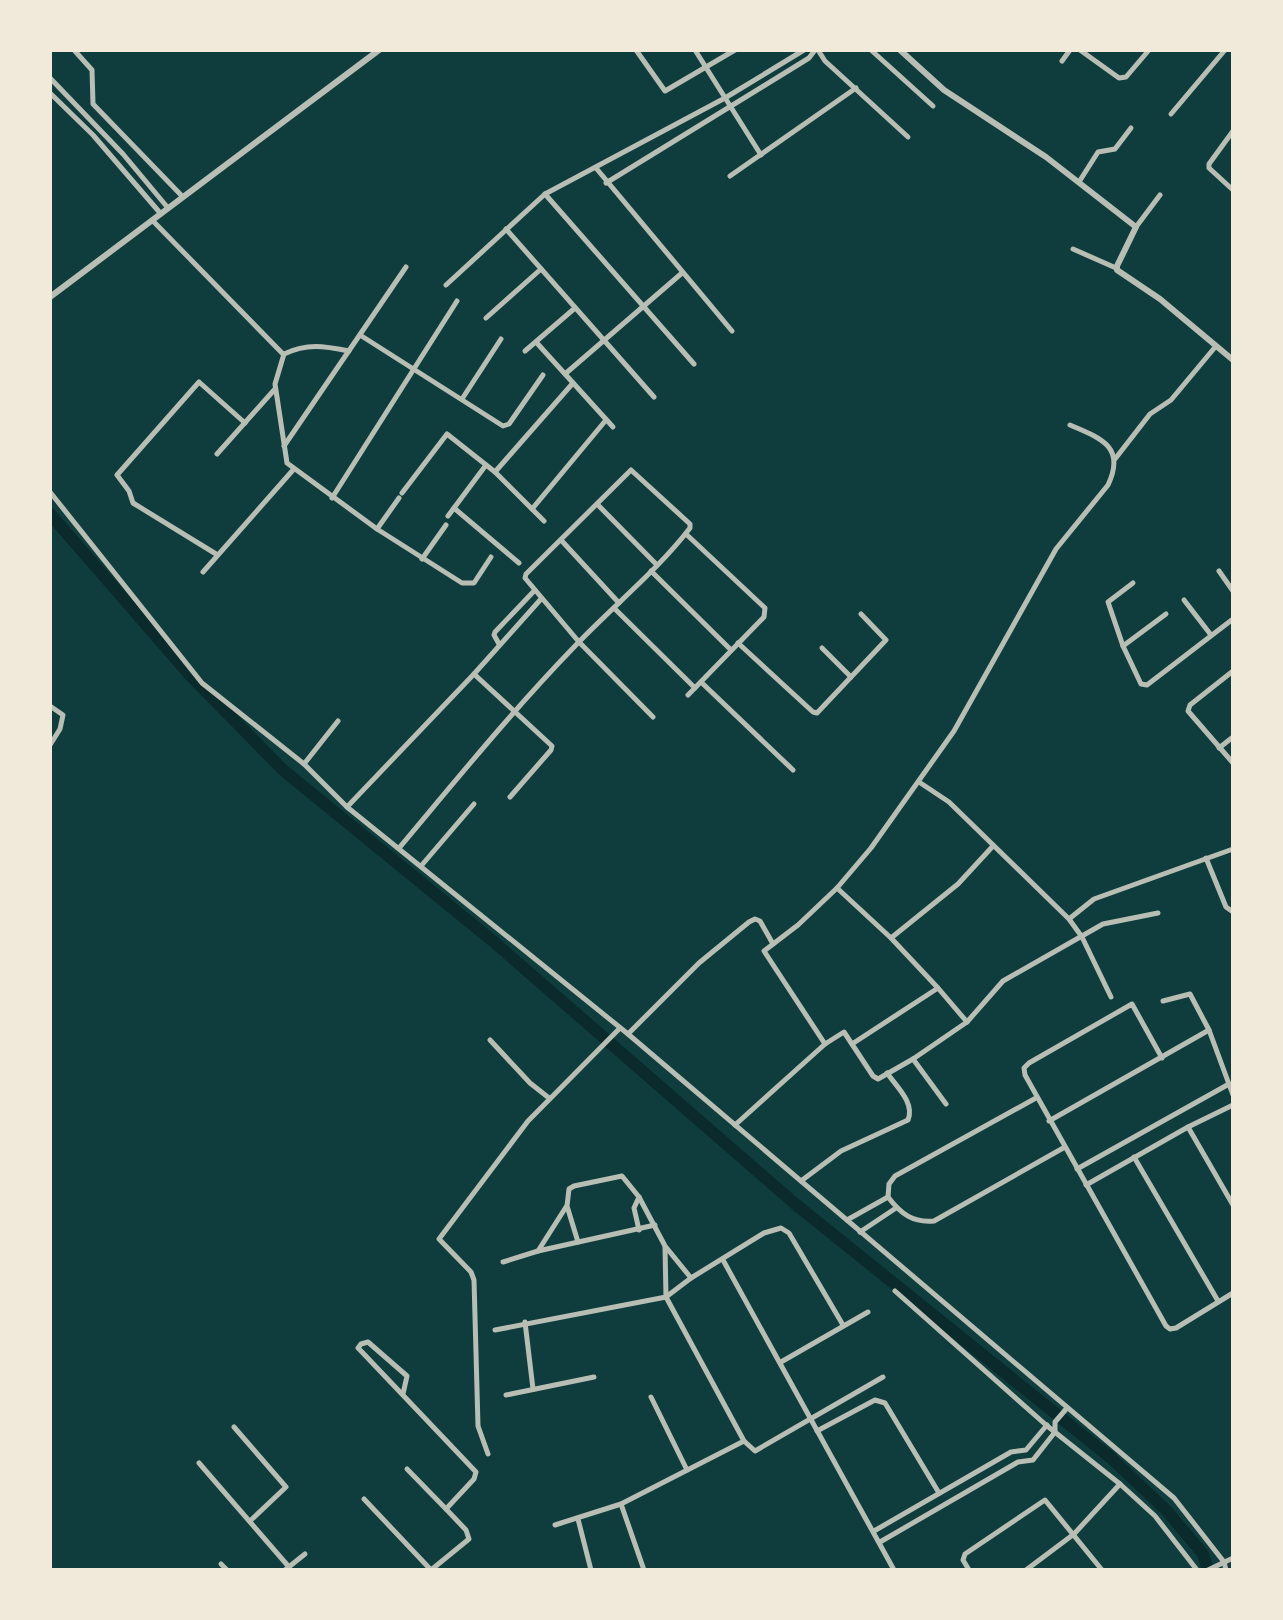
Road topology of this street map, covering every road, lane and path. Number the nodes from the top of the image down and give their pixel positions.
1 (74, 50) edge
2 (379, 50) edge
3 (636, 50) edge
4 (695, 50) edge
5 (735, 50) edge
6 (804, 50) edge
7 (816, 50) edge
8 (871, 50) edge
9 (900, 50) edge
10 (1070, 50) edge
11 (1080, 50) edge
12 (1149, 50) edge
13 (1225, 50) edge
14 (370, 53) edge
15 (1062, 61) dead end
16 (706, 68) junction
17 (50, 78) edge
18 (856, 88) junction
19 (50, 93) edge
20 (725, 98) junction
21 (73, 100) junction
22 (729, 105) junction
23 (933, 106) dead end
24 (66, 109) junction
25 (1171, 114) dead end
26 (1131, 128) dead end
27 (1233, 131) edge
28 (908, 137) dead end
29 (761, 155) junction
30 (596, 168) junction
31 (730, 176) dead end
32 (1079, 182) junction
33 (606, 183) junction
34 (153, 190) junction
35 (1233, 190) edge
36 (545, 194) junction
37 (1160, 195) dead end
38 (146, 196) junction
39 (182, 196) junction
40 (168, 208) junction
41 (161, 214) junction
42 (152, 220) junction
43 (1136, 227) junction
44 (506, 229) junction
45 (1073, 249) dead end
46 (406, 267) dead end
47 (1116, 268) junction
48 (541, 269) junction
49 (682, 273) junction
50 (446, 285) dead end
51 (50, 297) edge
52 (457, 301) dead end
53 (644, 306) junction
54 (575, 308) junction
55 (486, 318) dead end
56 (732, 331) dead end
57 (360, 335) junction
58 (501, 339) dead end
59 (604, 340) junction
60 (536, 342) junction
61 (1216, 346) junction
62 (349, 351) junction
63 (525, 351) dead end
64 (284, 354) junction
65 (1233, 360) edge
66 (694, 364) dead end
67 (416, 369) junction
68 (565, 374) junction
69 (543, 375) dead end
70 (573, 383) junction
71 (276, 388) junction
72 (654, 397) dead end
73 (462, 399) junction
74 (606, 420) junction
75 (245, 423) junction
76 (1070, 425) dead end
77 (613, 427) dead end
78 (284, 447) junction
79 (217, 454) dead end
80 (1115, 459) junction
81 (486, 465) junction
82 (293, 470) junction
83 (495, 472) junction
84 (50, 492) edge
85 (332, 498) junction
86 (597, 504) junction
87 (454, 508) junction
88 (532, 509) junction
89 (448, 516) dead end
90 (544, 521) dead end
91 (446, 525) dead end
92 (377, 529) junction
93 (686, 534) junction
94 (561, 540) junction
95 (216, 554) junction
96 (491, 557) dead end
97 (422, 559) junction
98 (519, 563) dead end
99 (657, 565) junction
100 (651, 571) junction
101 (1219, 571) dead end
102 (203, 572) dead end
103 (1133, 583) dead end
104 (535, 590) junction
105 (1233, 591) edge
106 (541, 599) junction
107 (1184, 600) dead end
108 (619, 603) junction
109 (614, 608) junction
110 (861, 614) dead end
111 (1166, 614) dead end
112 (1233, 619) edge
113 (1211, 635) junction
114 (579, 642) junction
115 (738, 643) junction
116 (499, 644) junction
117 (1123, 646) junction
118 (822, 648) dead end
119 (731, 650) junction
120 (1233, 671) edge
121 (474, 674) junction
122 (851, 677) junction
123 (701, 682) junction
124 (695, 688) junction
125 (688, 695) dead end
126 (50, 706) edge
127 (513, 711) junction
128 (653, 717) dead end
129 (338, 721) dead end
130 (1233, 737) edge
131 (50, 745) edge
132 (1219, 748) junction
133 (1233, 763) edge
134 (304, 764) junction
135 (793, 770) dead end
136 (919, 782) junction
137 (510, 797) dead end
138 (474, 804) dead end
139 (347, 807) junction
140 (993, 846) junction
141 (399, 848) junction
142 (1233, 849) edge
143 (1206, 858) junction
144 (421, 866) junction
145 (837, 888) junction
146 (1233, 912) edge
147 (1158, 913) dead end
148 (1069, 919) junction
149 (1082, 937) junction
150 (891, 938) junction
151 (773, 944) junction
152 (938, 988) junction
153 (1111, 997) dead end
154 (1163, 1001) dead end
155 (967, 1022) junction
156 (618, 1030) junction
157 (1209, 1030) junction
158 (628, 1034) junction
159 (490, 1040) dead end
160 (825, 1044) junction
161 (852, 1044) junction
162 (1162, 1058) junction
163 (913, 1059) junction
164 (887, 1073) junction
165 (1229, 1084) junction
166 (1233, 1095) edge
167 (549, 1098) junction
168 (1037, 1098) junction
169 (946, 1104) dead end
170 (1233, 1105) edge
171 (1049, 1121) junction
172 (735, 1125) junction
173 (1188, 1127) junction
174 (1065, 1147) junction
175 (1134, 1157) junction
176 (1077, 1169) junction
177 (801, 1181) junction
178 (1086, 1185) junction
179 (639, 1197) junction
180 (888, 1197) junction
181 (1233, 1205) edge
182 (567, 1206) junction
183 (896, 1208) junction
184 (847, 1220) junction
185 (655, 1225) junction
186 (639, 1230) junction
187 (860, 1232) junction
188 (578, 1242) junction
189 (665, 1246) junction
190 (538, 1251) junction
191 (723, 1260) junction
192 (503, 1262) dead end
193 (691, 1278) junction
194 (895, 1291) dead end
195 (1233, 1293) edge
196 (666, 1297) junction
197 (1218, 1301) junction
198 (868, 1312) dead end
199 (525, 1322) junction
200 (843, 1325) junction
201 (495, 1330) dead end
202 (781, 1362) junction
203 (594, 1377) dead end
204 (883, 1377) dead end
205 (533, 1389) junction
206 (403, 1394) junction
207 (506, 1395) dead end
208 (651, 1397) dead end
209 (1065, 1410) junction
210 (811, 1419) junction
211 (1055, 1422) junction
212 (1046, 1425) junction
213 (234, 1427) dead end
214 (817, 1431) junction
215 (1055, 1432) junction
216 (744, 1441) junction
217 (1011, 1452) junction
218 (488, 1454) dead end
219 (1018, 1462) junction
220 (199, 1463) dead end
221 (407, 1469) dead end
222 (687, 1470) junction
223 (1120, 1484) junction
224 (939, 1493) junction
225 (364, 1499) dead end
226 (621, 1504) junction
227 (446, 1509) junction
228 (578, 1519) junction
229 (250, 1521) junction
230 (555, 1525) dead end
231 (874, 1531) junction
232 (1074, 1534) junction
233 (879, 1542) junction
234 (305, 1554) dead end
235 (1233, 1558) edge
236 (221, 1564) dead end
237 (1222, 1564) junction
238 (287, 1568) edge
239 (227, 1570) edge
240 (591, 1570) edge
241 (644, 1570) edge
242 (894, 1570) edge
243 (969, 1570) edge
244 (1026, 1570) edge
245 (1102, 1570) edge
246 (1197, 1570) edge
247 (1208, 1570) edge
248 (1226, 1570) edge

1 - 39 street
2 - 14 street
3 - 16 street
4 - 16 street
5 - 16 street
6 - 20 street
7 - 18 street
7 - 22 street
8 - 23 street
9 - 32 street
10 - 15 street
11 - 12 street
13 - 25 street
14 - 39 street
16 - 20 street
17 - 21 street
18 - 28 street
18 - 29 street
19 - 24 street
20 - 22 street
20 - 30 street
21 - 24 street
21 - 34 street
22 - 29 street
22 - 33 street
24 - 38 street
26 - 32 street
27 - 35 street
29 - 31 street
30 - 33 street
30 - 36 street
32 - 43 street
33 - 49 street
34 - 38 street
34 - 40 street
36 - 44 street
36 - 53 street
37 - 43 street
38 - 41 street
39 - 40 street
40 - 41 street
41 - 42 street
42 - 51 street
42 - 64 street
43 - 47 street
44 - 48 street
44 - 50 street
45 - 47 street
46 - 57 street
47 - 61 street
48 - 54 street
48 - 55 street
49 - 53 street
49 - 56 street
52 - 67 street
53 - 59 street
53 - 66 street
54 - 59 street
54 - 60 street
57 - 62 street
57 - 67 street
58 - 73 street
59 - 68 street
59 - 72 street
60 - 63 street
60 - 68 street
61 - 65 street
61 - 80 street
62 - 64 street
62 - 78 street
64 - 71 street
67 - 73 street
67 - 85 street
68 - 70 street
69 - 73 street
70 - 74 street
70 - 83 street
71 - 75 street
71 - 78 street
74 - 77 street
74 - 88 street
75 - 79 street
75 - 95 street
76 - 80 street
78 - 82 street
80 - 136 street
81 - 83 street
81 - 87 street
81 - 92 street
82 - 85 street
82 - 95 street
83 - 88 street
84 - 134 street
85 - 92 street
86 - 93 street
86 - 94 street
86 - 99 street
87 - 89 street
87 - 98 street
88 - 90 street
91 - 97 street
92 - 97 street
93 - 99 street
93 - 115 street
94 - 104 street
94 - 108 street
95 - 102 street
96 - 97 street
99 - 100 street
100 - 108 street
100 - 119 street
101 - 105 street
103 - 117 street
104 - 106 street
104 - 116 street
106 - 114 street
106 - 116 street
107 - 113 street
108 - 109 street
109 - 114 street
109 - 124 street
110 - 122 street
111 - 117 street
112 - 113 street
113 - 117 street
114 - 127 street
114 - 128 street
115 - 119 street
115 - 122 street
116 - 121 street
118 - 122 street
119 - 123 street
120 - 132 street
121 - 127 street
121 - 139 street
123 - 124 street
123 - 135 street
124 - 125 street
126 - 131 street
127 - 137 street
127 - 141 street
129 - 134 street
130 - 132 street
132 - 133 street
134 - 139 street
136 - 140 street
136 - 145 street
138 - 144 street
139 - 141 street
140 - 148 street
140 - 150 street
141 - 144 street
142 - 143 street
143 - 146 street
143 - 148 street
144 - 156 street
145 - 150 street
145 - 151 street
147 - 149 street
148 - 149 street
149 - 153 street
149 - 155 street
150 - 152 street
151 - 158 street
151 - 160 street
152 - 155 street
152 - 161 street
154 - 157 street
155 - 163 street
156 - 158 street
156 - 167 street
157 - 162 street
157 - 165 street
158 - 172 street
159 - 167 street
160 - 161 street
160 - 172 street
161 - 164 street
162 - 168 street
162 - 171 street
163 - 164 street
163 - 169 street
164 - 177 street
165 - 166 street
165 - 176 street
167 - 218 street
168 - 171 street
168 - 180 street
170 - 173 street
171 - 174 street
172 - 177 street
173 - 175 street
173 - 181 street
174 - 176 street
174 - 183 street
175 - 178 street
175 - 197 street
176 - 178 street
177 - 184 street
178 - 197 street
179 - 182 street
179 - 185 street
179 - 186 street
180 - 183 street
180 - 184 street
182 - 188 street
182 - 190 street
183 - 187 street
184 - 187 street
185 - 186 street
185 - 189 street
186 - 188 street
187 - 209 street
188 - 190 street
189 - 193 street
189 - 196 street
190 - 192 street
191 - 193 street
191 - 200 street
191 - 202 street
193 - 196 street
194 - 212 street
195 - 197 street
196 - 199 street
196 - 216 street
198 - 200 street
199 - 201 street
199 - 205 street
200 - 202 street
202 - 210 street
203 - 205 street
204 - 210 street
205 - 207 street
206 - 206 street
206 - 227 street
208 - 222 street
209 - 211 street
209 - 237 street
210 - 214 street
210 - 216 street
211 - 212 street
211 - 215 street
212 - 215 street
212 - 217 street
213 - 229 street
214 - 224 street
214 - 231 street
215 - 219 street
215 - 223 street
216 - 222 street
217 - 219 street
217 - 224 street
219 - 233 street
220 - 229 street
221 - 227 street
222 - 226 street
223 - 232 street
223 - 246 street
224 - 231 street
225 - 227 street
226 - 228 street
226 - 241 street
228 - 230 street
228 - 240 street
229 - 238 street
231 - 233 street
232 - 243 street
232 - 244 street
232 - 245 street
233 - 242 street
234 - 238 street
235 - 237 street
236 - 239 street
237 - 247 street
237 - 248 street

